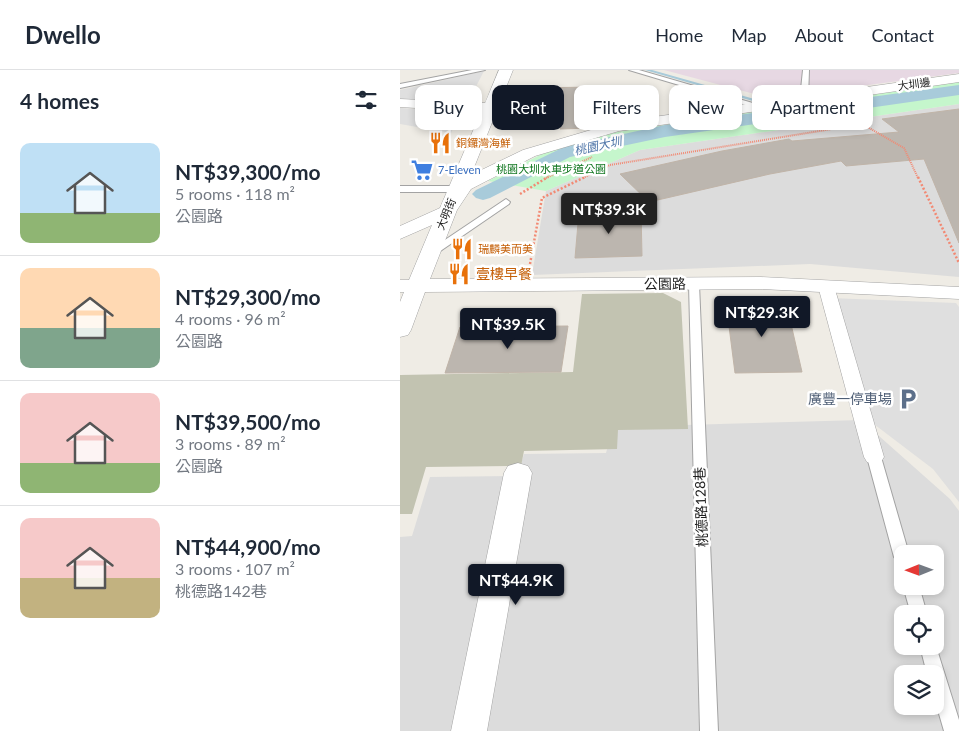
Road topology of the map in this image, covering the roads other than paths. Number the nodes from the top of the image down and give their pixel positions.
1 (482, 70) edge
2 (506, 70) edge
3 (632, 70) edge
4 (806, 70) edge
5 (959, 78) edge
6 (805, 85) edge
7 (400, 86) edge
8 (873, 91) edge
9 (400, 104) edge
10 (752, 104) edge
11 (752, 107) edge
12 (490, 108) junction
13 (400, 189) edge
14 (456, 189) junction
15 (506, 202) road end
16 (447, 211) junction
17 (400, 233) edge
18 (429, 255) junction
19 (694, 284) junction
20 (409, 286) edge
21 (826, 286) junction
22 (959, 293) edge
23 (400, 330) edge
24 (874, 457) joint
25 (518, 473) dead end
26 (899, 545) edge
27 (931, 655) edge
28 (468, 731) edge
29 (709, 731) edge
30 (953, 731) edge

1 - 7 lane
2 - 12 street, 大明街
3 - 10 lane
4 - 6 lane
5 - 8 street, 大圳邊
9 - 12 street
11 - 16 street, 大圳邊
12 - 14 street, 大明街
13 - 14 lane
14 - 16 street, 大明街
15 - 18 lane
16 - 17 street
16 - 18 street, 大明街
18 - 20 street, 大明街
19 - 20 street, 公園路
19 - 21 street, 公園路
19 - 29 lane, 桃德路128巷
20 - 23 street, 大明街
21 - 22 street, 公園路
21 - 24 street
24 - 26 lane
25 - 28 street
27 - 30 lane

